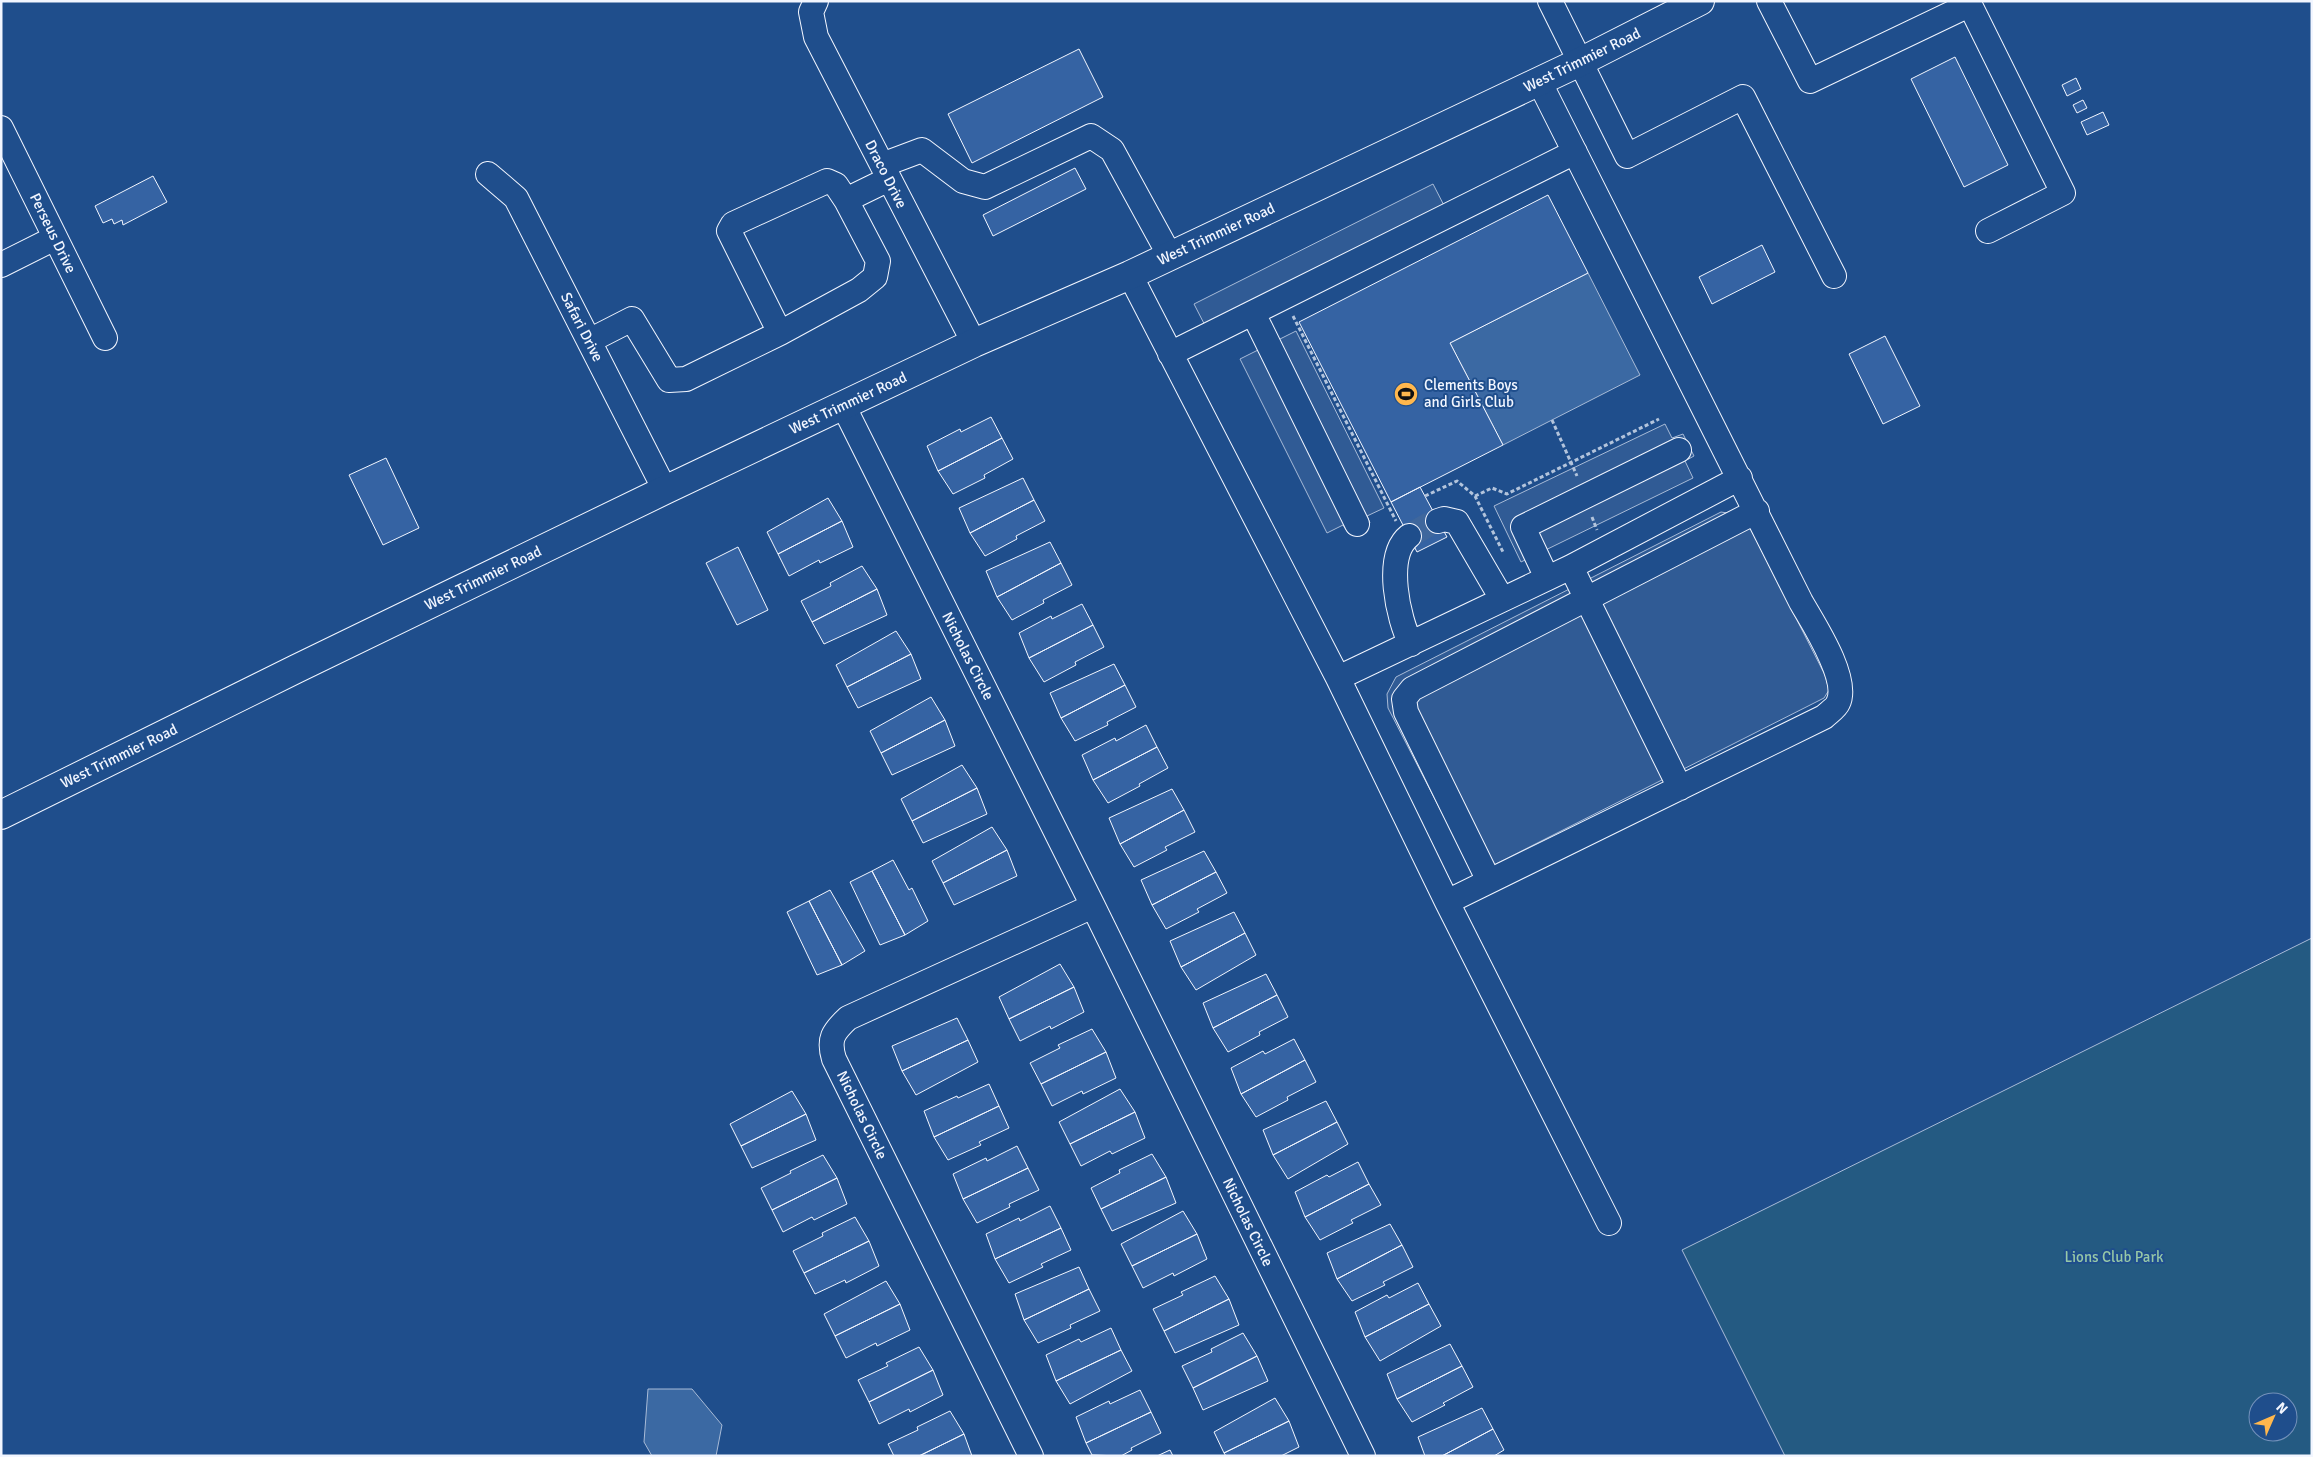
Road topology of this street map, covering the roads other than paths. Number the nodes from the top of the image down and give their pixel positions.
1 (816, 1) edge
2 (1550, 1) edge
3 (1700, 1) edge
4 (1769, 1) edge
5 (1968, 3) edge
6 (1580, 62) junction
7 (1539, 81) junction
8 (1, 128) edge
9 (1575, 152) junction
10 (886, 172) junction
11 (488, 174) dead end
12 (846, 200) junction
13 (1988, 231) dead end
14 (55, 238) junction
15 (1170, 256) junction
16 (1, 265) edge
17 (1130, 275) junction
18 (1834, 276) dead end
19 (1252, 313) junction
20 (780, 333) junction
21 (105, 338) dead end
22 (589, 341) junction
23 (974, 343) junction
24 (1170, 354) junction
25 (843, 405) junction
26 (1679, 450) dead end
27 (1740, 478) junction
28 (665, 490) junction
29 (1757, 511) junction
30 (1438, 521) tunnel mouth
31 (1357, 524) dead end
32 (1407, 538) tunnel mouth
33 (1571, 567) junction
34 (1547, 578) junction
35 (1502, 599) junction
36 (1586, 600) junction
37 (1411, 644) junction
38 (1338, 678) junction
39 (1680, 788) junction
40 (1, 815) edge
41 (1489, 881) junction
42 (1447, 902) junction
43 (1094, 906) junction
44 (1609, 1223) dead end
45 (1031, 1456) edge
46 (1363, 1456) edge

1 - 10 street, Draco Drive
2 - 6 street
3 - 6 main road, West Trimmier Road
4 - 5 street
5 - 13 street
6 - 7 main road, West Trimmier Road
6 - 18 street
7 - 9 street
7 - 15 main road, West Trimmier Road
8 - 14 street, Perseus Drive
9 - 19 street
9 - 27 street
10 - 12 street
10 - 15 street
10 - 23 street, Draco Drive
11 - 22 street, Safari Drive
12 - 20 street
12 - 20 street
14 - 16 street
14 - 21 street, Perseus Drive
15 - 17 main road, West Trimmier Road
17 - 23 main road, West Trimmier Road
17 - 24 street
19 - 24 street
19 - 31 street
20 - 22 street
22 - 28 street, Safari Drive
23 - 25 main road, West Trimmier Road
24 - 38 street
25 - 28 main road, West Trimmier Road
25 - 43 street, Nicholas Circle
26 - 34 street
27 - 29 street
27 - 33 street
28 - 40 main road, West Trimmier Road
29 - 36 street
29 - 39 street
30 - 35 street
32 - 37 street
33 - 34 street
33 - 36 street
34 - 35 street
35 - 37 street
36 - 39 street
36 - 41 street
37 - 38 street
38 - 42 street
39 - 41 street
41 - 42 street
42 - 44 street
43 - 45 street, Nicholas Circle
43 - 46 street, Nicholas Circle

